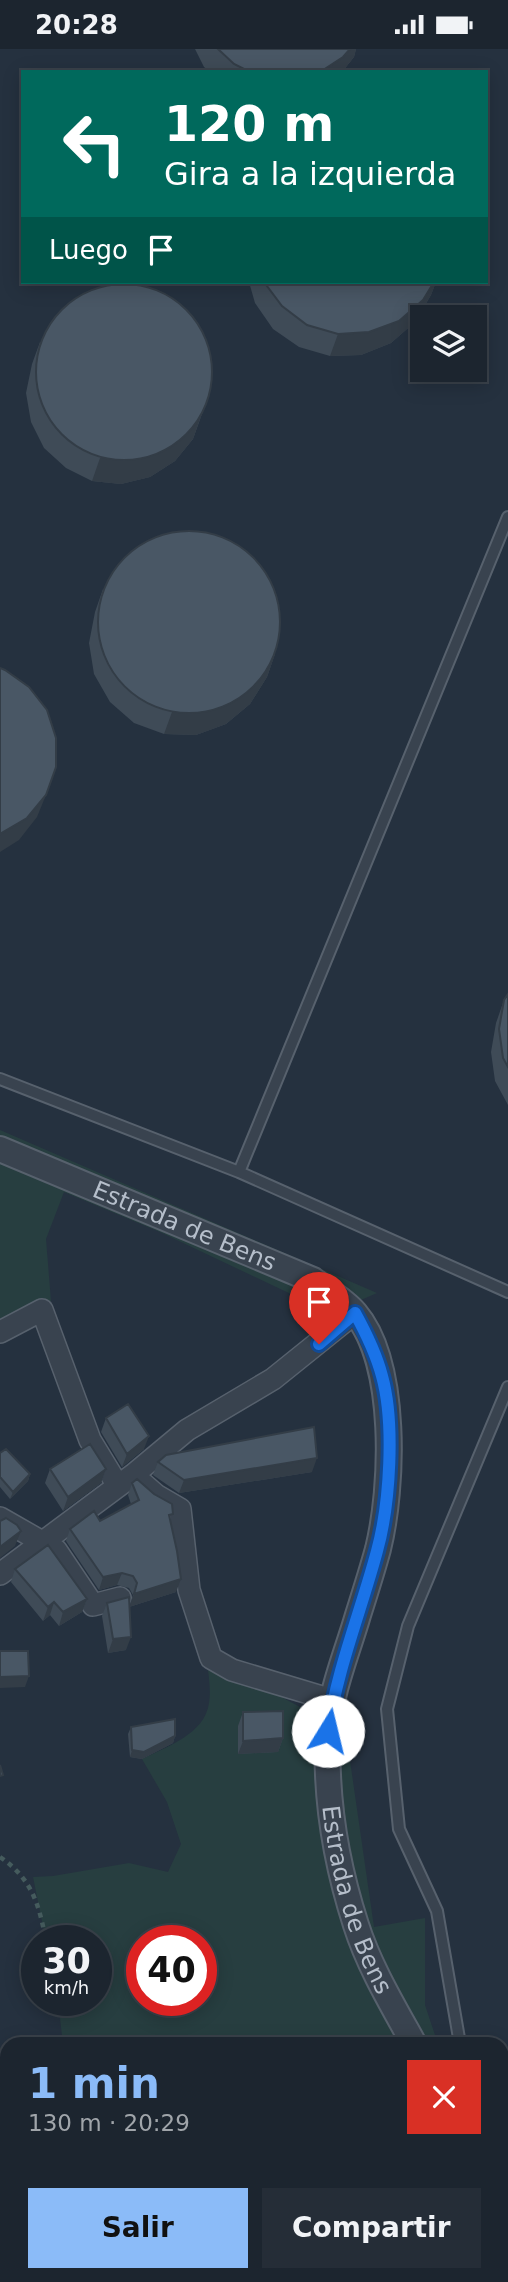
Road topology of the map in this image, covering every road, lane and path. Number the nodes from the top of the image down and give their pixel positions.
1 (508, 517) edge
2 (0, 1079) edge
3 (0, 1149) edge
4 (239, 1172) junction
5 (508, 1293) edge
6 (355, 1313) junction
7 (0, 1332) edge
8 (508, 1387) edge
9 (125, 1481) junction
10 (0, 1518) edge
11 (41, 1542) junction
12 (0, 1574) edge
13 (120, 1598) edge
14 (332, 1700) junction
15 (0, 1857) edge
16 (43, 1925) edge
17 (410, 2037) edge
18 (459, 2037) edge

1 - 4 lane
2 - 4 lane
3 - 6 street, Estrada de Bens
4 - 5 lane
6 - 9 street
6 - 14 street, Estrada de Bens
7 - 9 street
8 - 18 lane
9 - 11 street
9 - 14 street
10 - 11 street
11 - 12 street
11 - 13 street
14 - 17 street, Estrada de Bens
15 - 16 path

